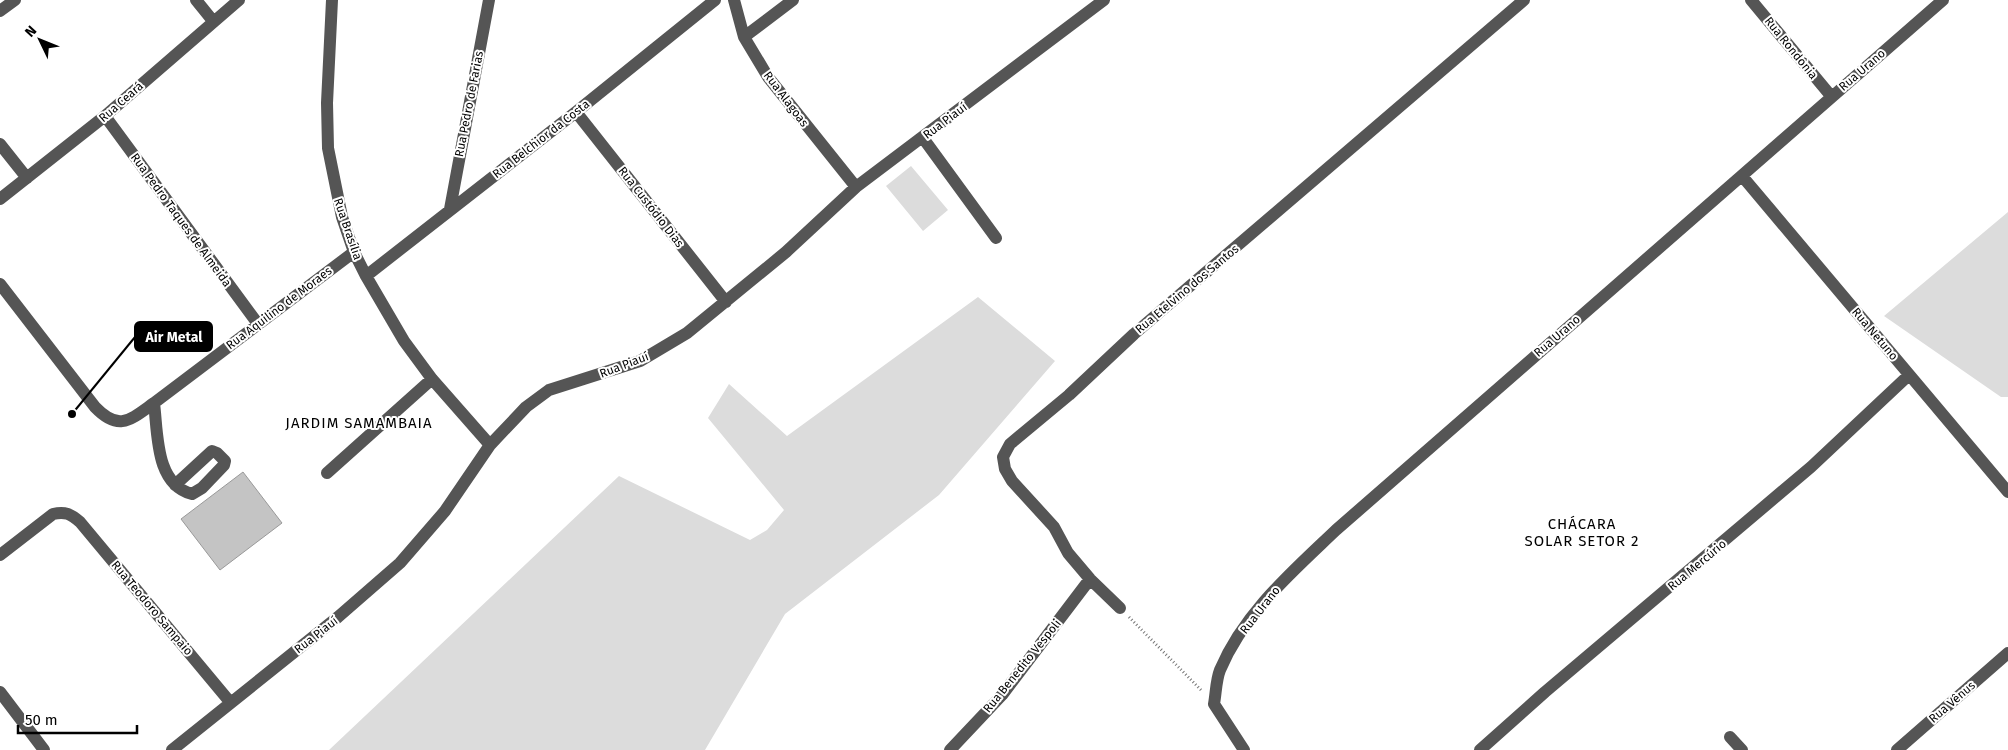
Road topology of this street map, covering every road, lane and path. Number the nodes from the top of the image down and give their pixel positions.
1 (15, 0) edge
2 (196, 0) edge
3 (239, 0) edge
4 (332, 0) edge
5 (489, 0) edge
6 (715, 0) edge
7 (734, 0) edge
8 (792, 0) edge
9 (1104, 0) edge
10 (1524, 0) edge
11 (1752, 0) edge
12 (1943, 0) edge
13 (0, 11) edge
14 (213, 21) junction
15 (744, 37) junction
16 (1831, 96) junction
17 (576, 112) junction
18 (105, 116) junction
19 (923, 138) junction
20 (0, 144) edge
21 (1742, 176) junction
22 (27, 178) junction
23 (856, 187) junction
24 (0, 199) edge
25 (450, 209) junction
26 (996, 238) dead end
27 (354, 252) junction
28 (366, 276) junction
29 (0, 284) edge
30 (726, 302) junction
31 (258, 324) junction
32 (1909, 375) junction
33 (432, 379) junction
34 (154, 403) junction
35 (490, 445) junction
36 (327, 473) dead end
37 (175, 485) dead end
38 (2008, 492) edge
39 (0, 555) edge
40 (1090, 579) junction
41 (1120, 608) joint
42 (2008, 653) edge
43 (0, 692) edge
44 (230, 702) junction
45 (1214, 704) junction
46 (1730, 737) dead end
47 (44, 750) edge
48 (172, 750) edge
49 (950, 750) edge
50 (1244, 750) edge
51 (1480, 750) edge
52 (1742, 750) edge
53 (1897, 750) edge

1 - 13 street
2 - 14 street
3 - 14 street, Rua Ceará
4 - 27 street, Rua Brasília
5 - 25 street, Rua Pedro de Farias
6 - 17 street, Rua Belchior da Costa
7 - 15 street, Rua Alagoas
8 - 15 street
9 - 19 street, Rua Piauí
10 - 40 street, Rua Etelvino dos Santos
11 - 16 street, Rua Rondônia
12 - 16 street, Rua Urano
14 - 18 street, Rua Ceará
15 - 23 street, Rua Alagoas
16 - 21 street, Rua Urano
17 - 25 street, Rua Belchior da Costa
17 - 30 street, Rua Custódio Dias
18 - 22 street, Rua Ceará
18 - 31 street, Rua Pedro Taques de Almeida
19 - 23 street, Rua Piauí
19 - 26 street
20 - 22 street
21 - 32 street, Rua Netuno
21 - 45 street, Rua Urano
22 - 24 street, Rua Ceará
23 - 30 street, Rua Piauí
25 - 28 street, Rua Belchior da Costa
27 - 28 street, Rua Brasília
27 - 31 street, Rua Aquilino de Moraes
28 - 33 street, Rua Brasília
29 - 34 street, Rua Aquilino de Moraes
30 - 35 street, Rua Piauí
31 - 34 street, Rua Aquilino de Moraes
32 - 38 street, Rua Netuno
32 - 51 street, Rua Mercúrio
33 - 35 street, Rua Brasília
33 - 36 street
34 - 37 street
35 - 44 street, Rua Piauí
39 - 44 street, Rua Teodoro Sampaio
40 - 41 street, Rua Etelvino dos Santos
40 - 49 street, Rua Benedito Vespoli
41 - 45 path
42 - 53 street, Rua Vênus
43 - 47 street
44 - 48 street, Rua Piauí
45 - 50 street
46 - 52 street

